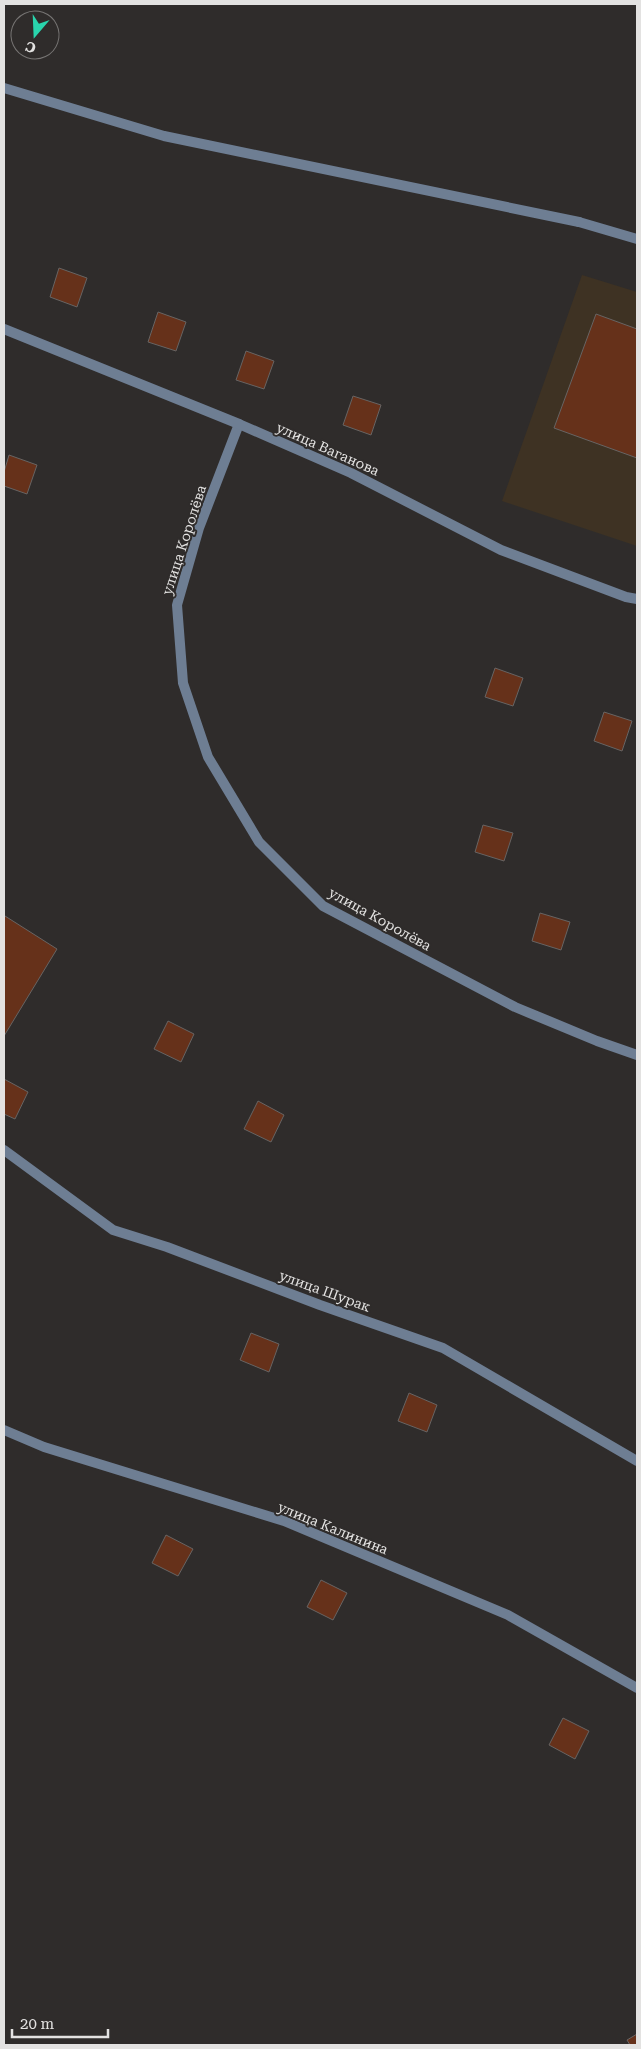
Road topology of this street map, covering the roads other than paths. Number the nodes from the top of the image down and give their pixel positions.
1 (4, 88) edge
2 (637, 239) edge
3 (4, 329) edge
4 (239, 424) junction
5 (637, 599) edge
6 (637, 1054) edge
7 (4, 1150) edge
8 (4, 1430) edge
9 (637, 1461) edge
10 (637, 1688) edge

1 - 2 street
3 - 4 street, улица Ваганова
4 - 5 street, улица Ваганова
4 - 6 street, улица Королёва
7 - 9 street, улица Шурак
8 - 10 street, улица Калинина

